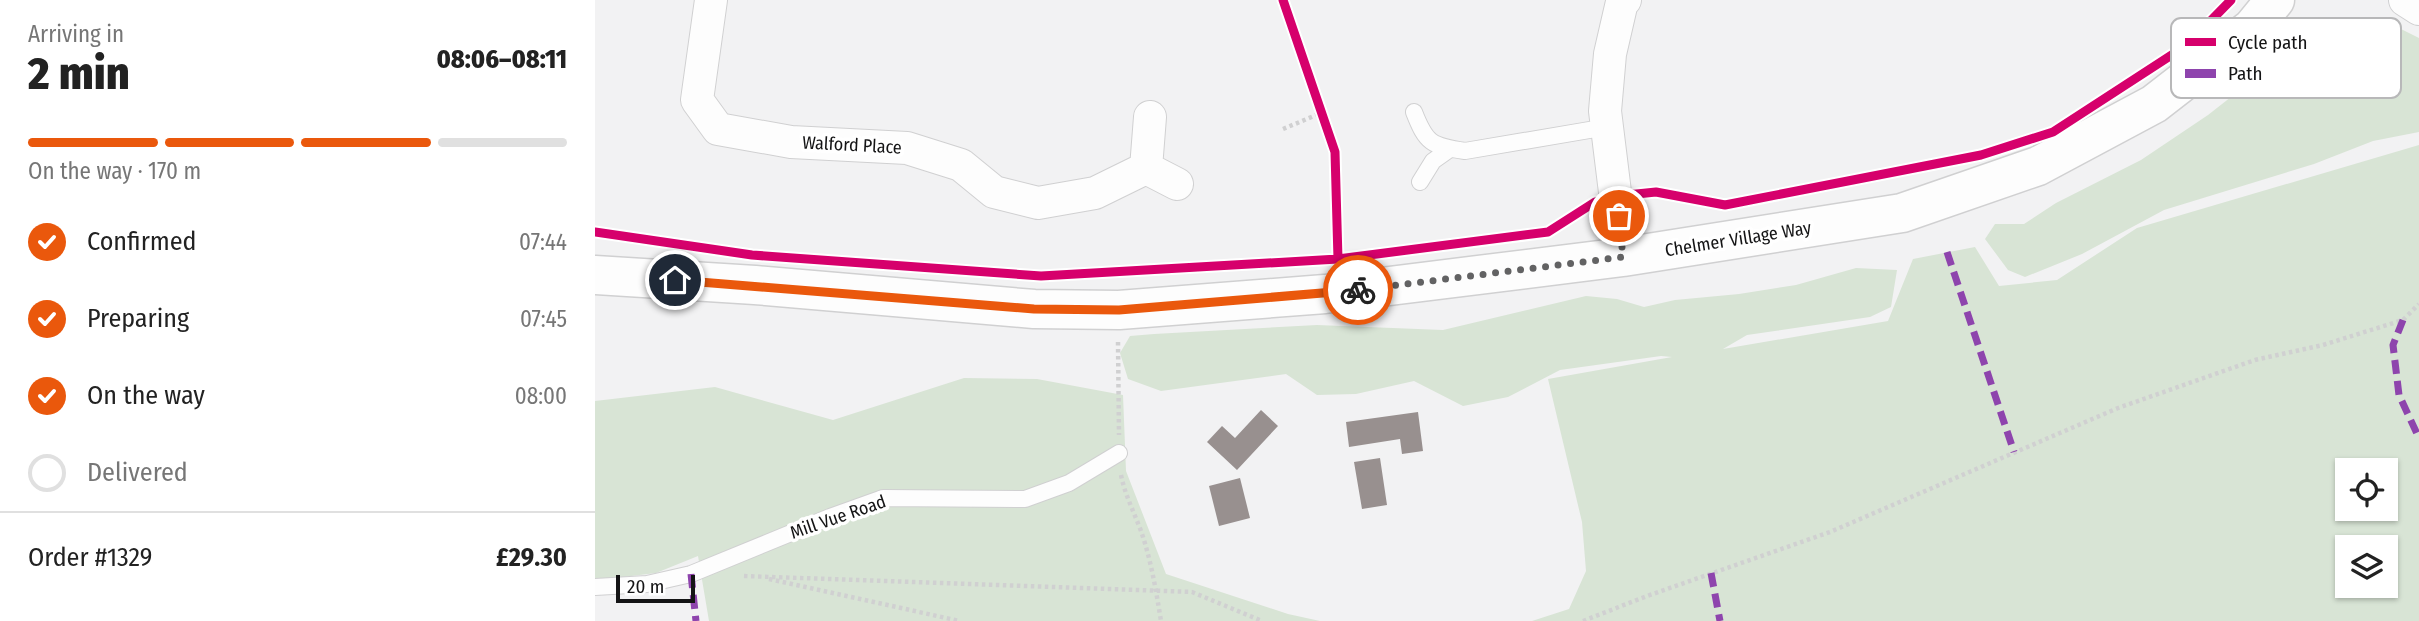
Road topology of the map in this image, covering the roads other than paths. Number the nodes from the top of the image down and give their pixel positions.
1 (711, 0) edge
2 (1625, 0) edge
3 (2275, 0) edge
4 (2405, 0) edge
5 (2419, 9) edge
6 (2260, 18) edge
7 (2171, 91) edge
8 (1413, 112) dead end
9 (1150, 117) dead end
10 (1607, 127) junction
11 (1450, 149) junction
12 (1146, 168) junction
13 (1420, 182) dead end
14 (1177, 184) dead end
15 (1623, 257) junction
16 (595, 275) edge
17 (1119, 453) dead end
18 (595, 587) edge

1 - 12 street, Walford Place
2 - 10 street
3 - 6 street, Chelmer Village Way
4 - 5 street
7 - 15 street, Chelmer Village Way
8 - 11 lane
9 - 12 street
10 - 11 lane
10 - 15 street
11 - 13 lane
12 - 14 street
15 - 16 street, Chelmer Village Way
17 - 18 lane, Mill Vue Road

